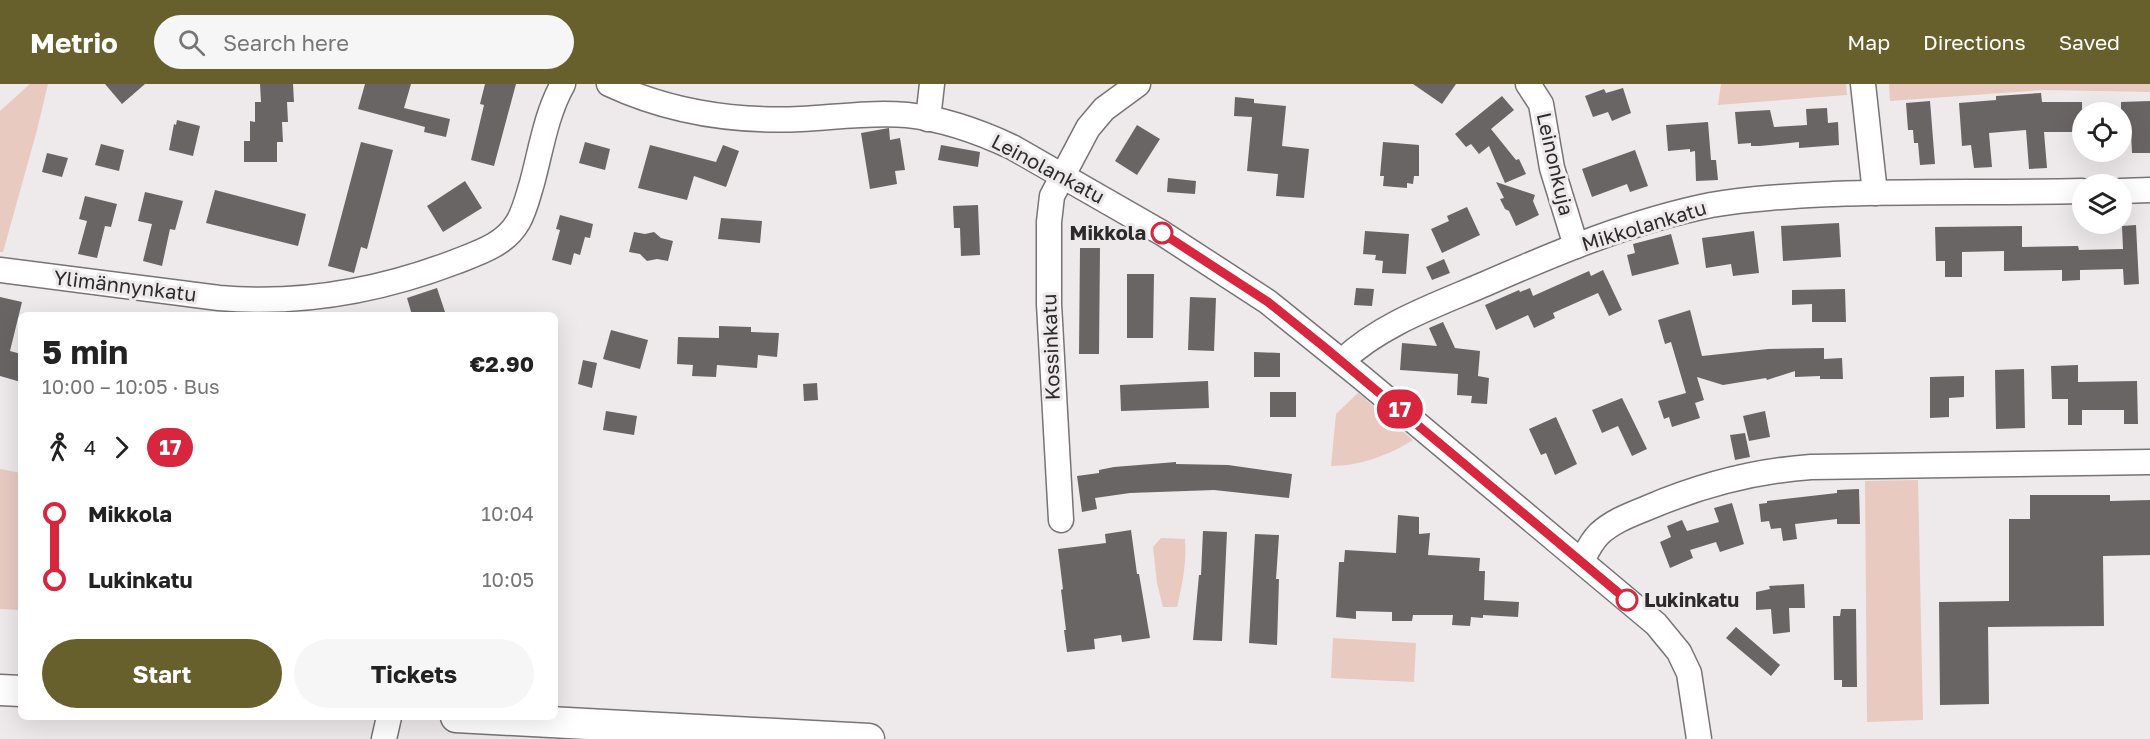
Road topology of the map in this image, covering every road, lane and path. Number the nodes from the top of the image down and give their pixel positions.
1 (563, 84) edge
2 (609, 84) edge
3 (932, 84) edge
4 (1138, 84) edge
5 (1528, 84) edge
6 (1863, 84) edge
7 (928, 119) junction
8 (1062, 175) junction
9 (2150, 190) edge
10 (2072, 191) edge
11 (2132, 191) edge
12 (1875, 193) junction
13 (1575, 246) junction
14 (0, 270) edge
15 (1342, 361) junction
16 (2150, 462) edge
17 (1061, 520) dead end
18 (1582, 561) junction
19 (0, 690) edge
20 (18, 691) edge
21 (388, 720) edge
22 (512, 720) edge
23 (384, 739) edge
24 (869, 739) edge
25 (1698, 739) edge

1 - 14 street, Ylimännynkatu
2 - 7 street, Leinolankatu
3 - 7 street
4 - 8 street, Kossinkatu
5 - 13 street, Leinonkuja
6 - 12 street
7 - 8 street, Leinolankatu
8 - 15 street, Leinolankatu
8 - 17 street, Kossinkatu
9 - 11 street
10 - 12 street, Mikkolankatu
12 - 13 street, Mikkolankatu
13 - 15 street, Mikkolankatu
15 - 18 street, Leinolankatu
16 - 18 street
18 - 25 street, Leinolankatu
19 - 20 main road
21 - 23 street
22 - 24 main road

